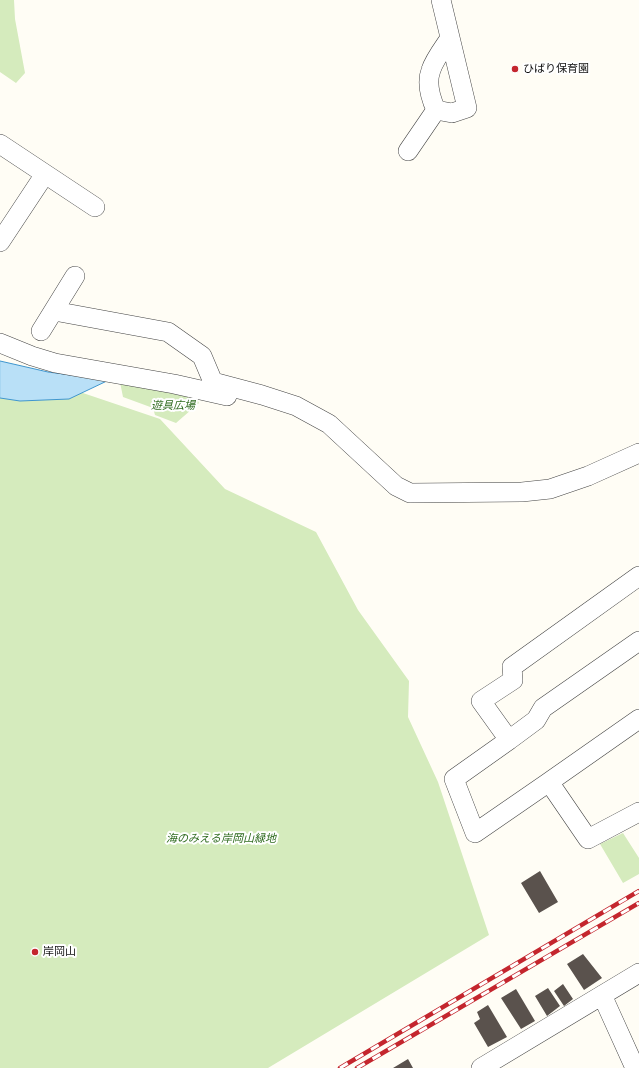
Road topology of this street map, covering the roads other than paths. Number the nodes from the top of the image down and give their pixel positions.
1 (441, 0) edge
2 (450, 38) junction
3 (436, 110) junction
4 (0, 144) edge
5 (408, 151) dead end
6 (45, 174) junction
7 (95, 207) dead end
8 (0, 242) edge
9 (75, 276) dead end
10 (54, 311) junction
11 (41, 331) dead end
12 (0, 343) edge
13 (248, 391) junction
14 (639, 452) edge
15 (639, 576) edge
16 (639, 641) edge
17 (639, 719) edge
18 (508, 740) junction
19 (549, 782) junction
20 (639, 812) edge
21 (639, 973) edge
22 (602, 995) junction
23 (481, 1068) edge
24 (635, 1068) edge

1 - 2 street
2 - 3 street
2 - 3 street
3 - 5 street
4 - 6 street
6 - 7 street
6 - 8 street
9 - 10 street
10 - 11 street
10 - 13 street
12 - 13 street
13 - 14 street
15 - 18 street
16 - 18 street
17 - 19 street
18 - 19 street
19 - 20 street
21 - 22 street
22 - 23 street
22 - 24 street

